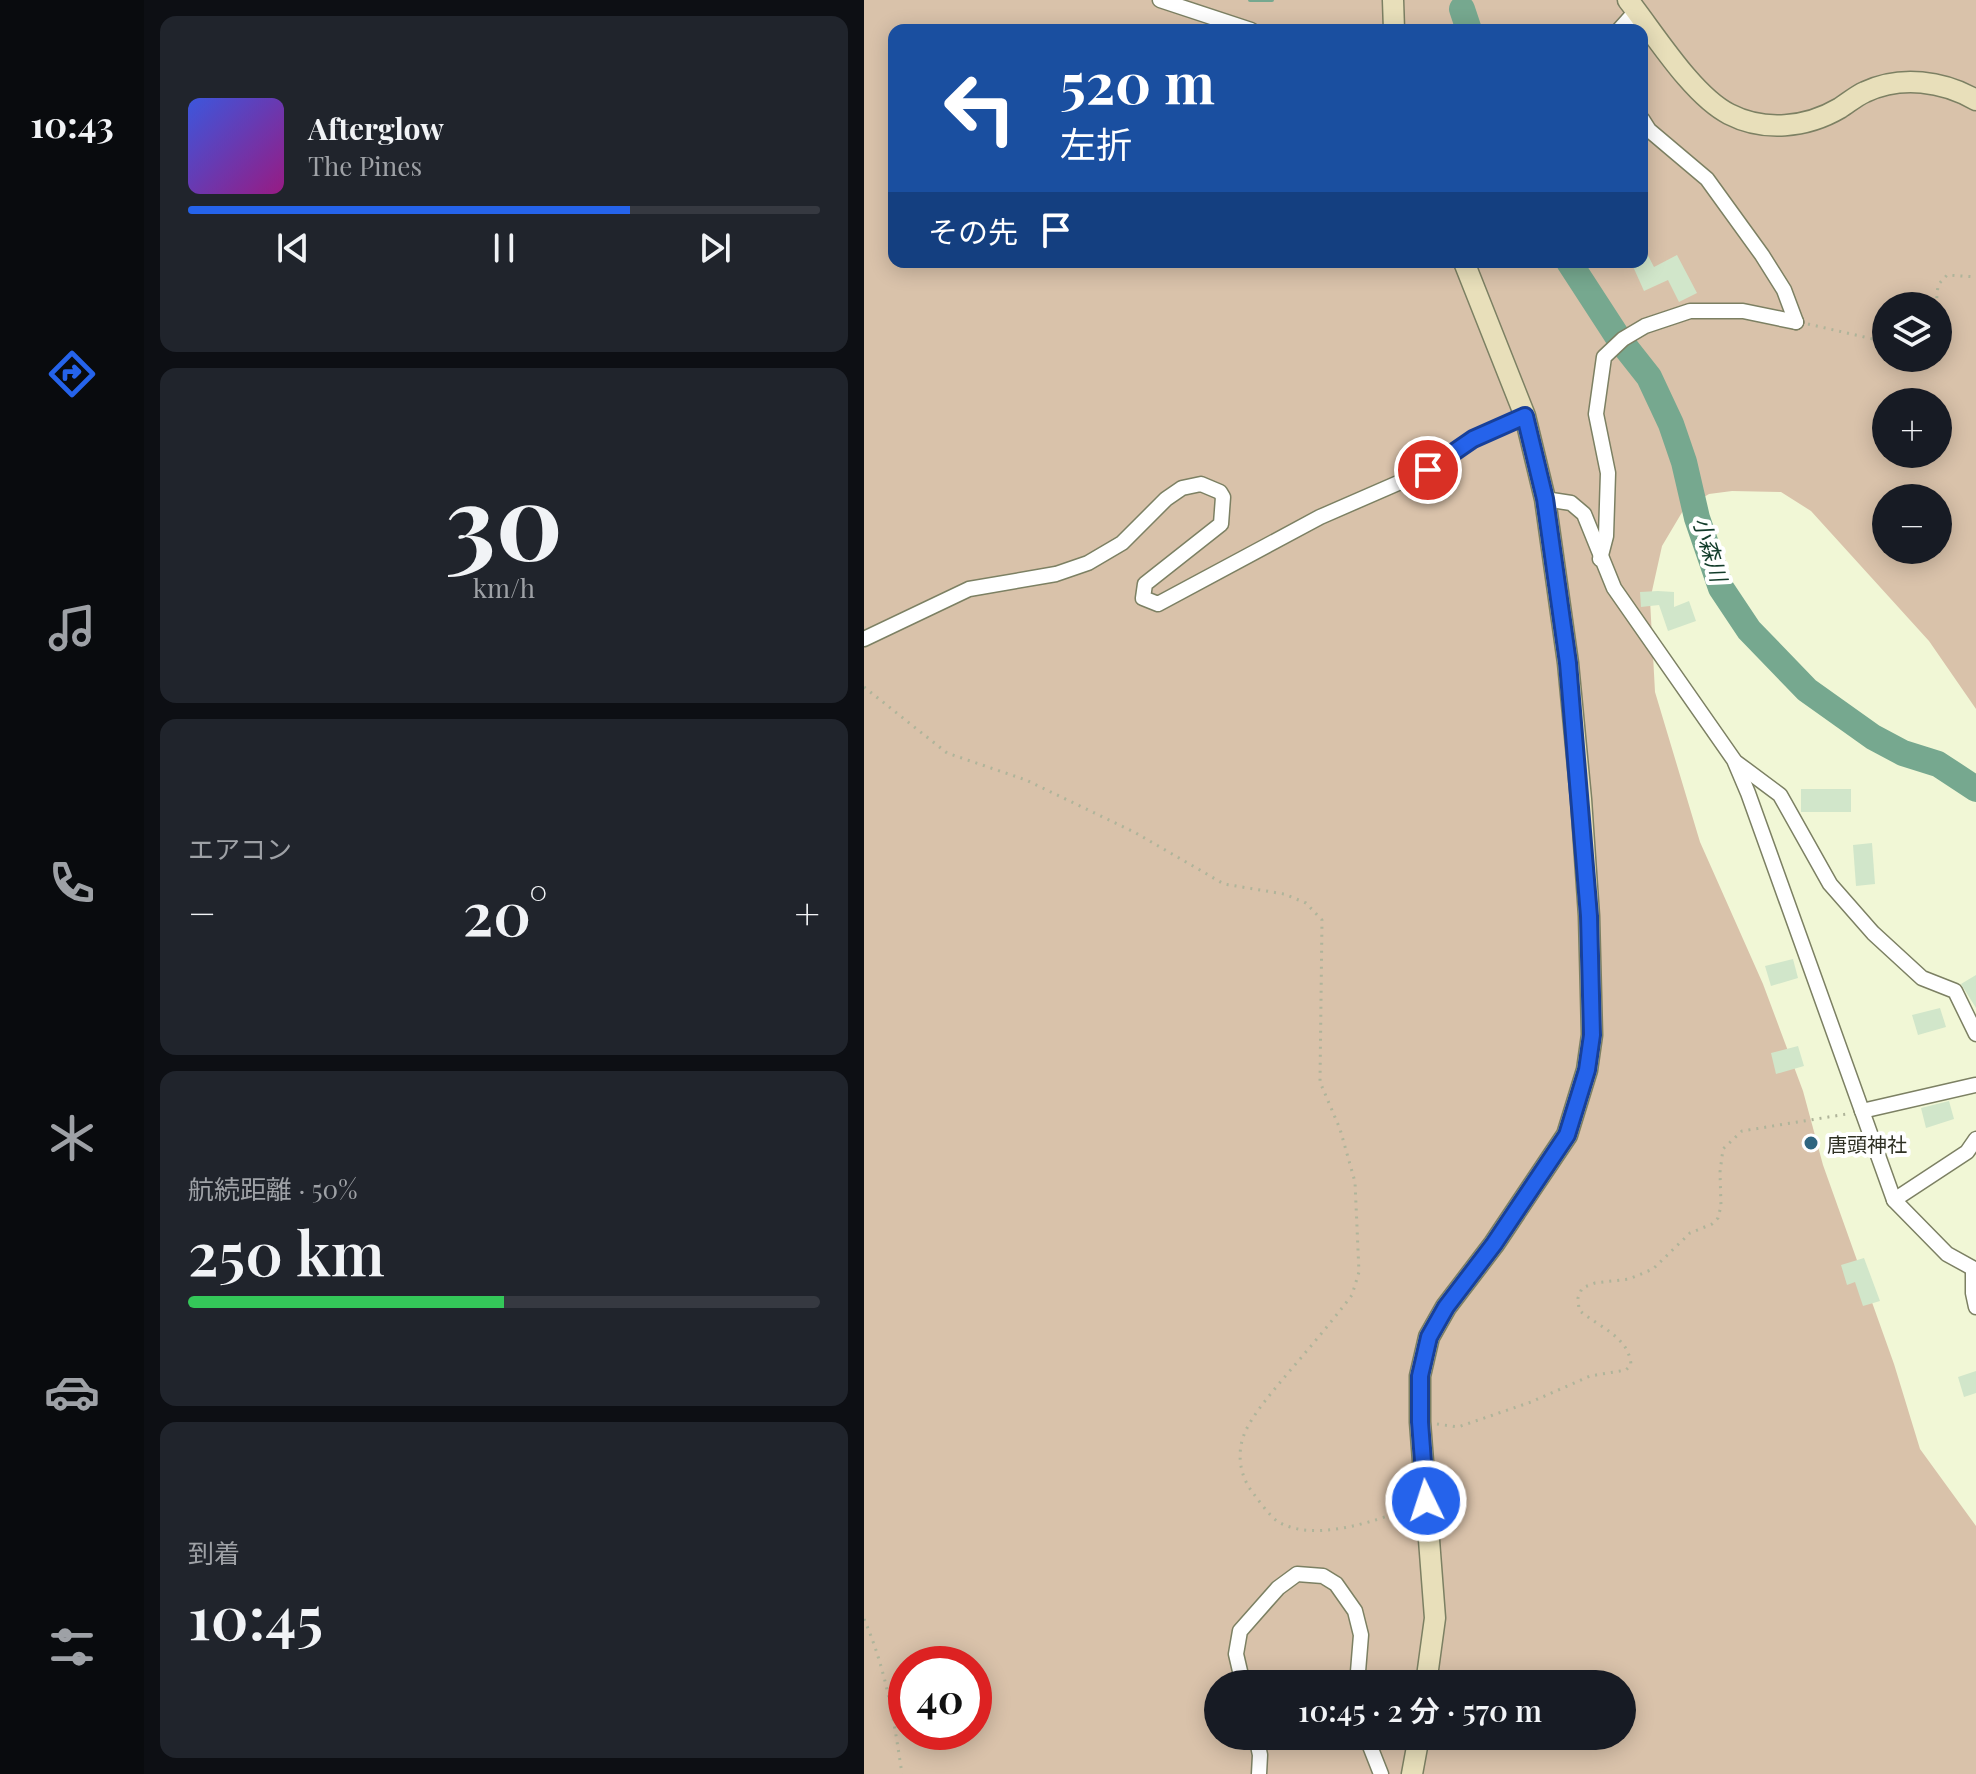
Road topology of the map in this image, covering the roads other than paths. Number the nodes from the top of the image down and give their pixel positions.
1 (1160, 0) edge
2 (1393, 0) edge
3 (1632, 5) edge
4 (1233, 24) edge
5 (1394, 24) edge
6 (1622, 24) edge
7 (1647, 24) edge
8 (1648, 25) edge
9 (1976, 100) edge
10 (1648, 128) edge
11 (1466, 268) edge
12 (1525, 416) junction
13 (1545, 499) junction
14 (1600, 559) junction
15 (864, 639) edge
16 (1734, 760) junction
17 (1976, 1034) edge
18 (1976, 1077) edge
19 (1976, 1087) edge
20 (1862, 1111) junction
21 (1976, 1139) edge
22 (1894, 1200) junction
23 (1975, 1270) edge
24 (1976, 1307) edge
25 (1240, 1670) edge
26 (1358, 1670) edge
27 (1428, 1670) edge
28 (1259, 1750) edge
29 (1372, 1750) edge
30 (1416, 1750) edge
31 (1259, 1774) edge
32 (1381, 1774) edge
33 (1412, 1774) edge

1 - 4 street
2 - 5 street
3 - 6 street
3 - 7 street
8 - 9 street
10 - 14 street
11 - 12 street
12 - 13 street
12 - 15 street
13 - 14 street
13 - 27 street
14 - 16 street
16 - 17 street
16 - 20 street
18 - 19 street
19 - 20 street
20 - 22 street
21 - 22 street
22 - 23 street
23 - 24 street
25 - 26 street
28 - 31 street
29 - 32 street
30 - 33 street

